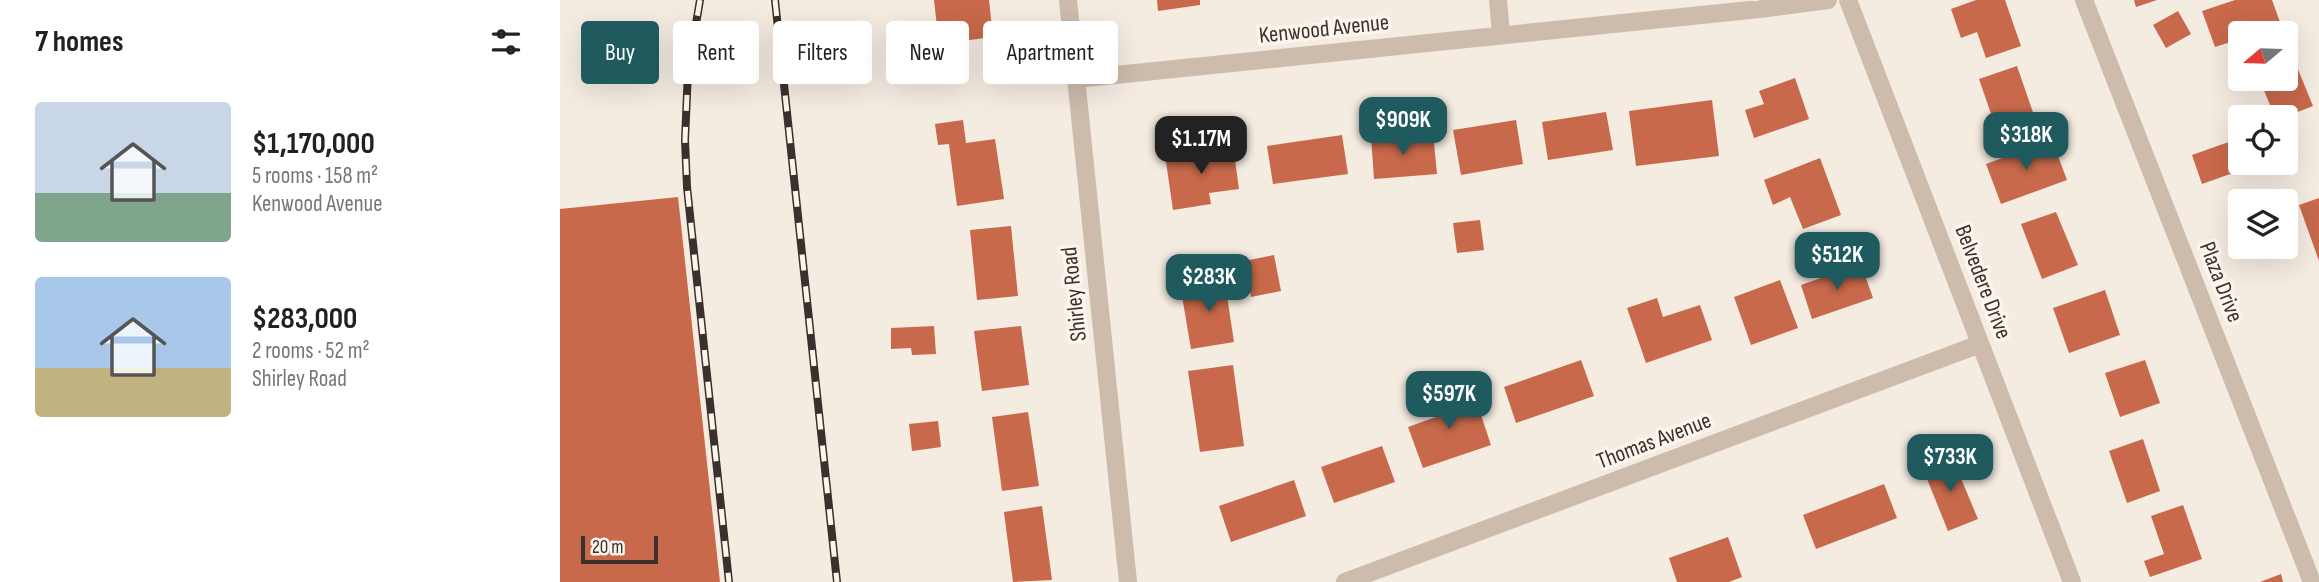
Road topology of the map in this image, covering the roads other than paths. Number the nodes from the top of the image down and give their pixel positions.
1 (1068, 0) edge
2 (1498, 0) edge
3 (1828, 0) edge
4 (1848, 0) edge
5 (2084, 0) edge
6 (1070, 21) edge
7 (1501, 34) junction
8 (1118, 75) edge
9 (1077, 84) edge
10 (1980, 344) junction
11 (1128, 582) edge
12 (1345, 582) edge
13 (2072, 582) edge
14 (2312, 582) edge

1 - 6 street, Shirley Road
2 - 7 street
3 - 7 street, Kenwood Avenue
4 - 10 street, Belvedere Drive
5 - 14 street, Plaza Drive
7 - 8 street, Kenwood Avenue
9 - 11 street, Shirley Road
10 - 12 street, Thomas Avenue
10 - 13 street, Belvedere Drive

